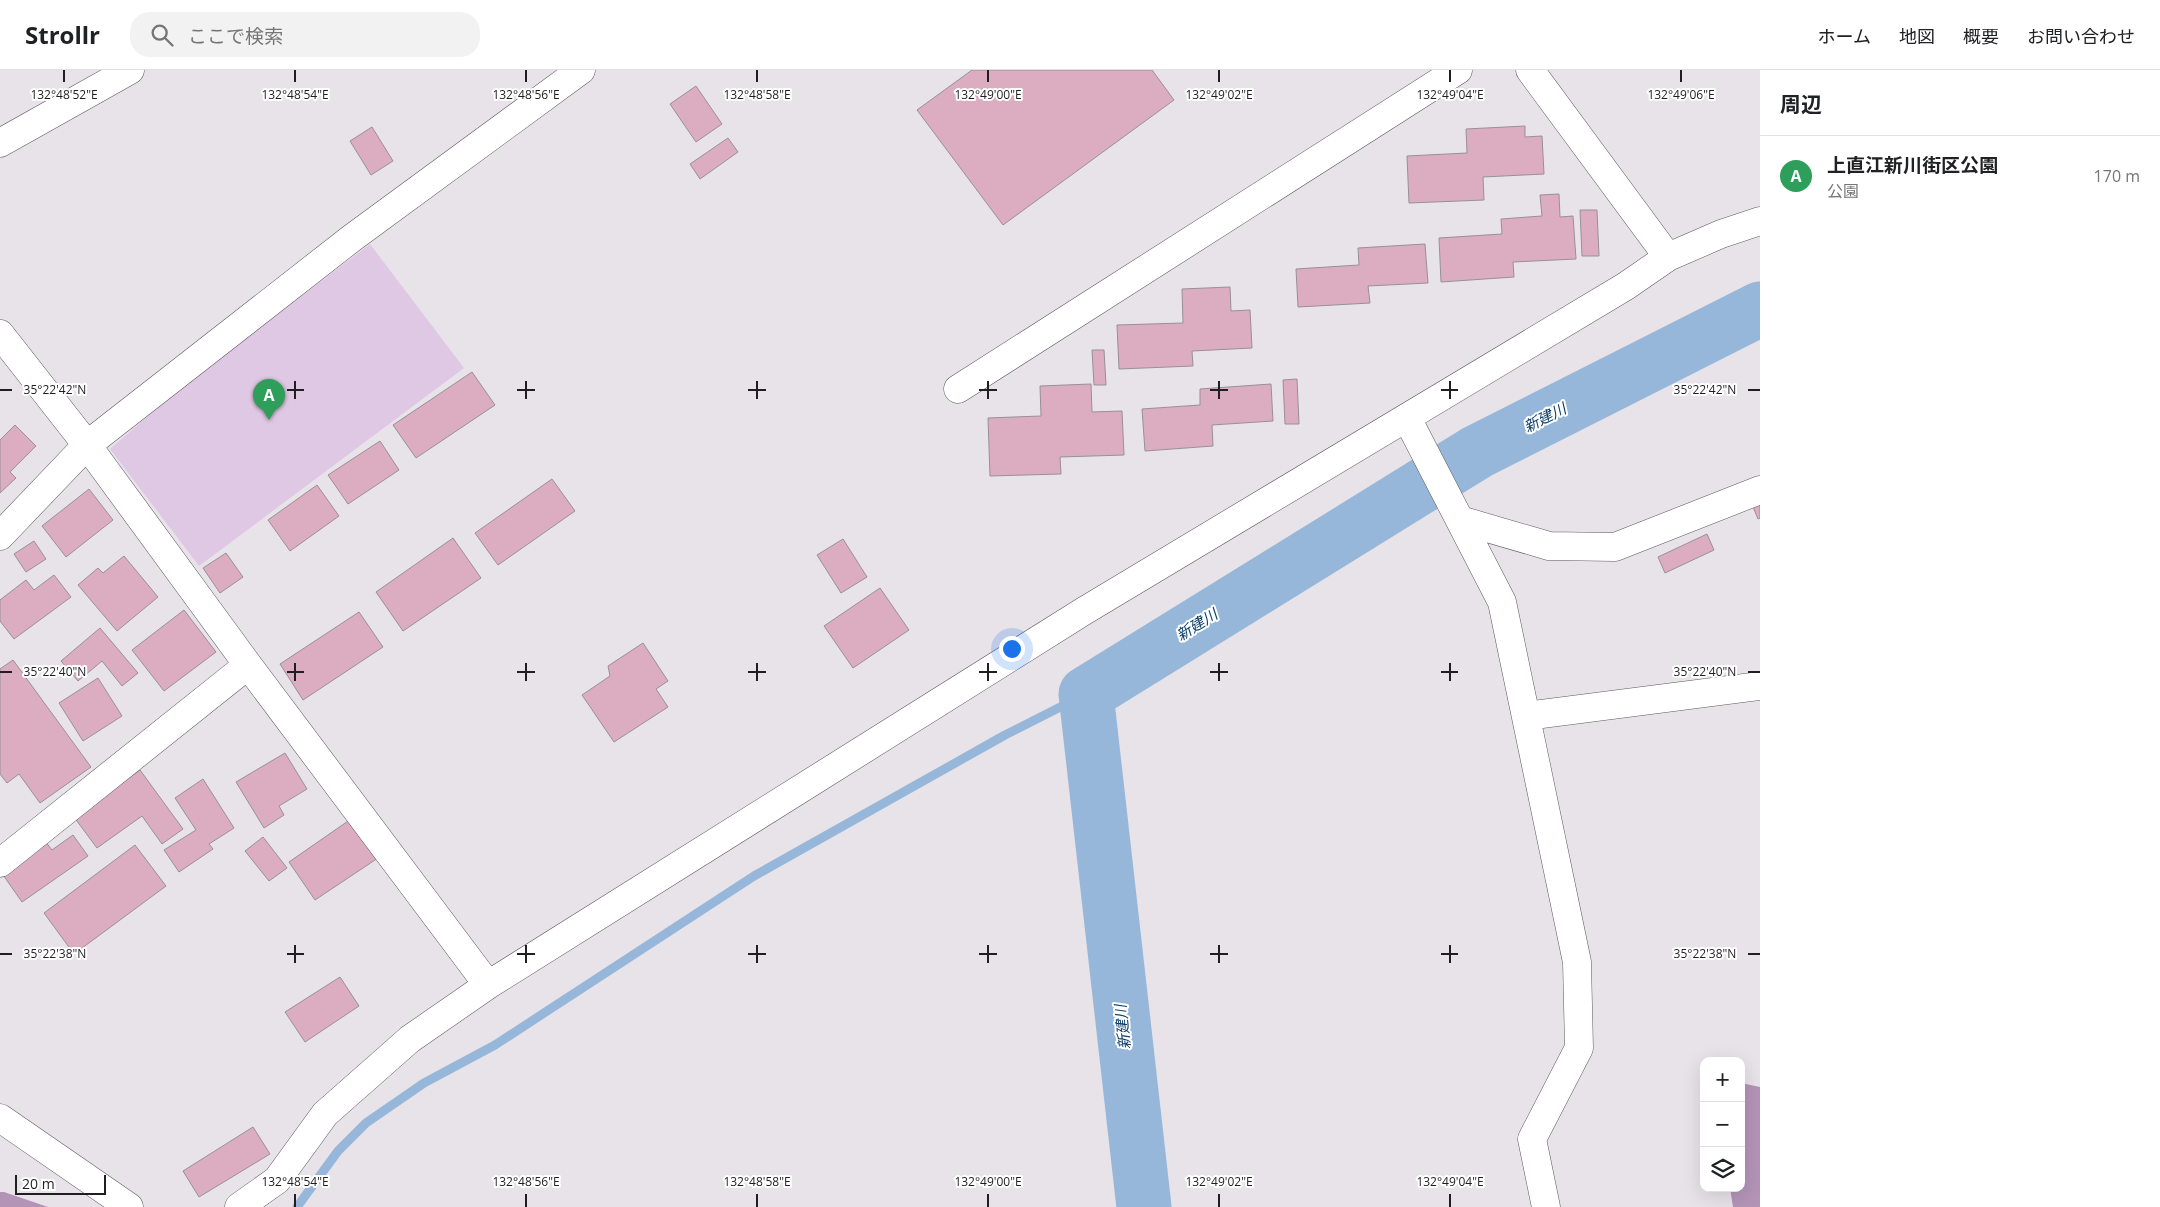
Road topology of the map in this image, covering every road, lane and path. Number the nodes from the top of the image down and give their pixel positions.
1 (130, 70) edge
2 (581, 70) edge
3 (1458, 70) edge
4 (1530, 70) edge
5 (0, 143) edge
6 (1760, 221) edge
7 (1668, 257) junction
8 (0, 334) edge
9 (958, 389) dead end
10 (1406, 418) junction
11 (87, 445) junction
12 (1760, 490) edge
13 (1460, 520) junction
14 (0, 536) edge
15 (248, 665) junction
16 (1760, 686) edge
17 (1526, 716) junction
18 (0, 863) edge
19 (488, 985) junction
20 (0, 1118) edge
21 (129, 1207) edge
22 (240, 1207) edge
23 (1546, 1207) edge

1 - 5 street
2 - 11 street
3 - 9 street
4 - 7 street
6 - 7 street
7 - 10 street
8 - 11 street
10 - 13 street
10 - 19 street
11 - 14 street
11 - 15 street
12 - 13 street
13 - 17 street
15 - 18 street
15 - 19 street
16 - 17 street
17 - 23 street
19 - 22 street
20 - 21 street

